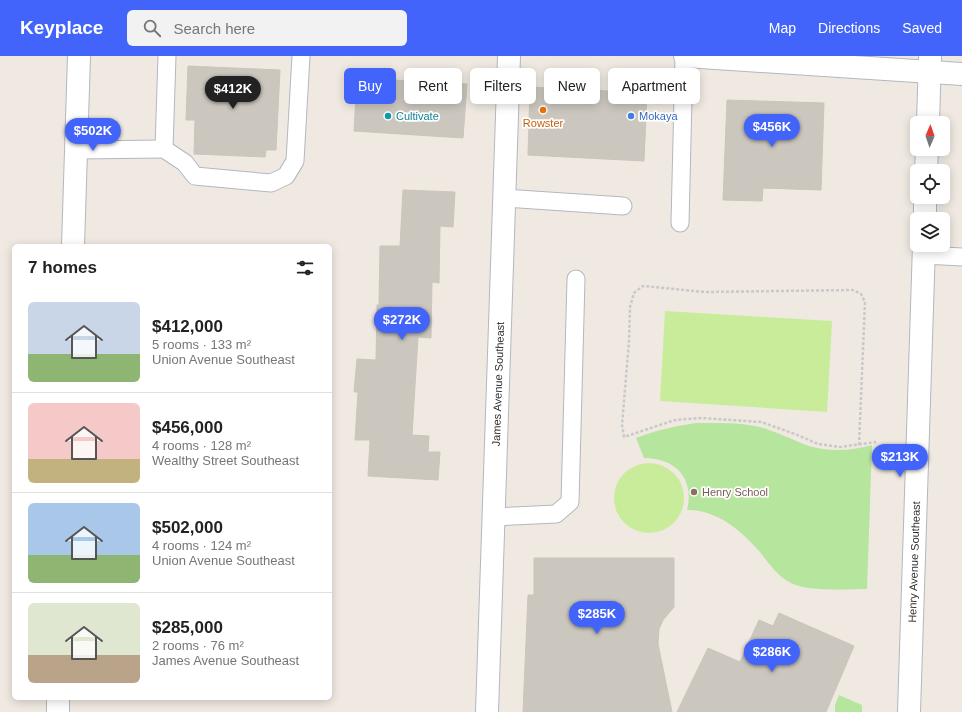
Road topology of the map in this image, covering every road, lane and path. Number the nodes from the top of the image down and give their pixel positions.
1 (79, 56) edge
2 (167, 56) edge
3 (301, 56) edge
4 (509, 56) edge
5 (684, 56) edge
6 (930, 64) edge
7 (962, 74) edge
8 (928, 116) edge
9 (76, 150) junction
10 (164, 150) junction
11 (504, 198) junction
12 (623, 206) dead end
13 (680, 223) dead end
14 (73, 244) edge
15 (924, 252) edge
16 (935, 252) edge
17 (962, 257) edge
18 (576, 279) dead end
19 (876, 442) dead end
20 (859, 445) junction
21 (493, 517) junction
22 (58, 700) edge
23 (58, 712) edge
24 (487, 712) edge
25 (910, 712) edge

1 - 9 street
2 - 10 lane
3 - 10 lane
4 - 11 street, James Avenue Southeast
5 - 6 street
5 - 13 lane
6 - 7 street
6 - 8 street
9 - 10 lane
9 - 14 street
11 - 12 lane
11 - 21 street, James Avenue Southeast
15 - 25 street, Henry Avenue Southeast
16 - 17 lane
18 - 21 lane
19 - 20 path
20 - 20 path
21 - 24 street, James Avenue Southeast
22 - 23 street

